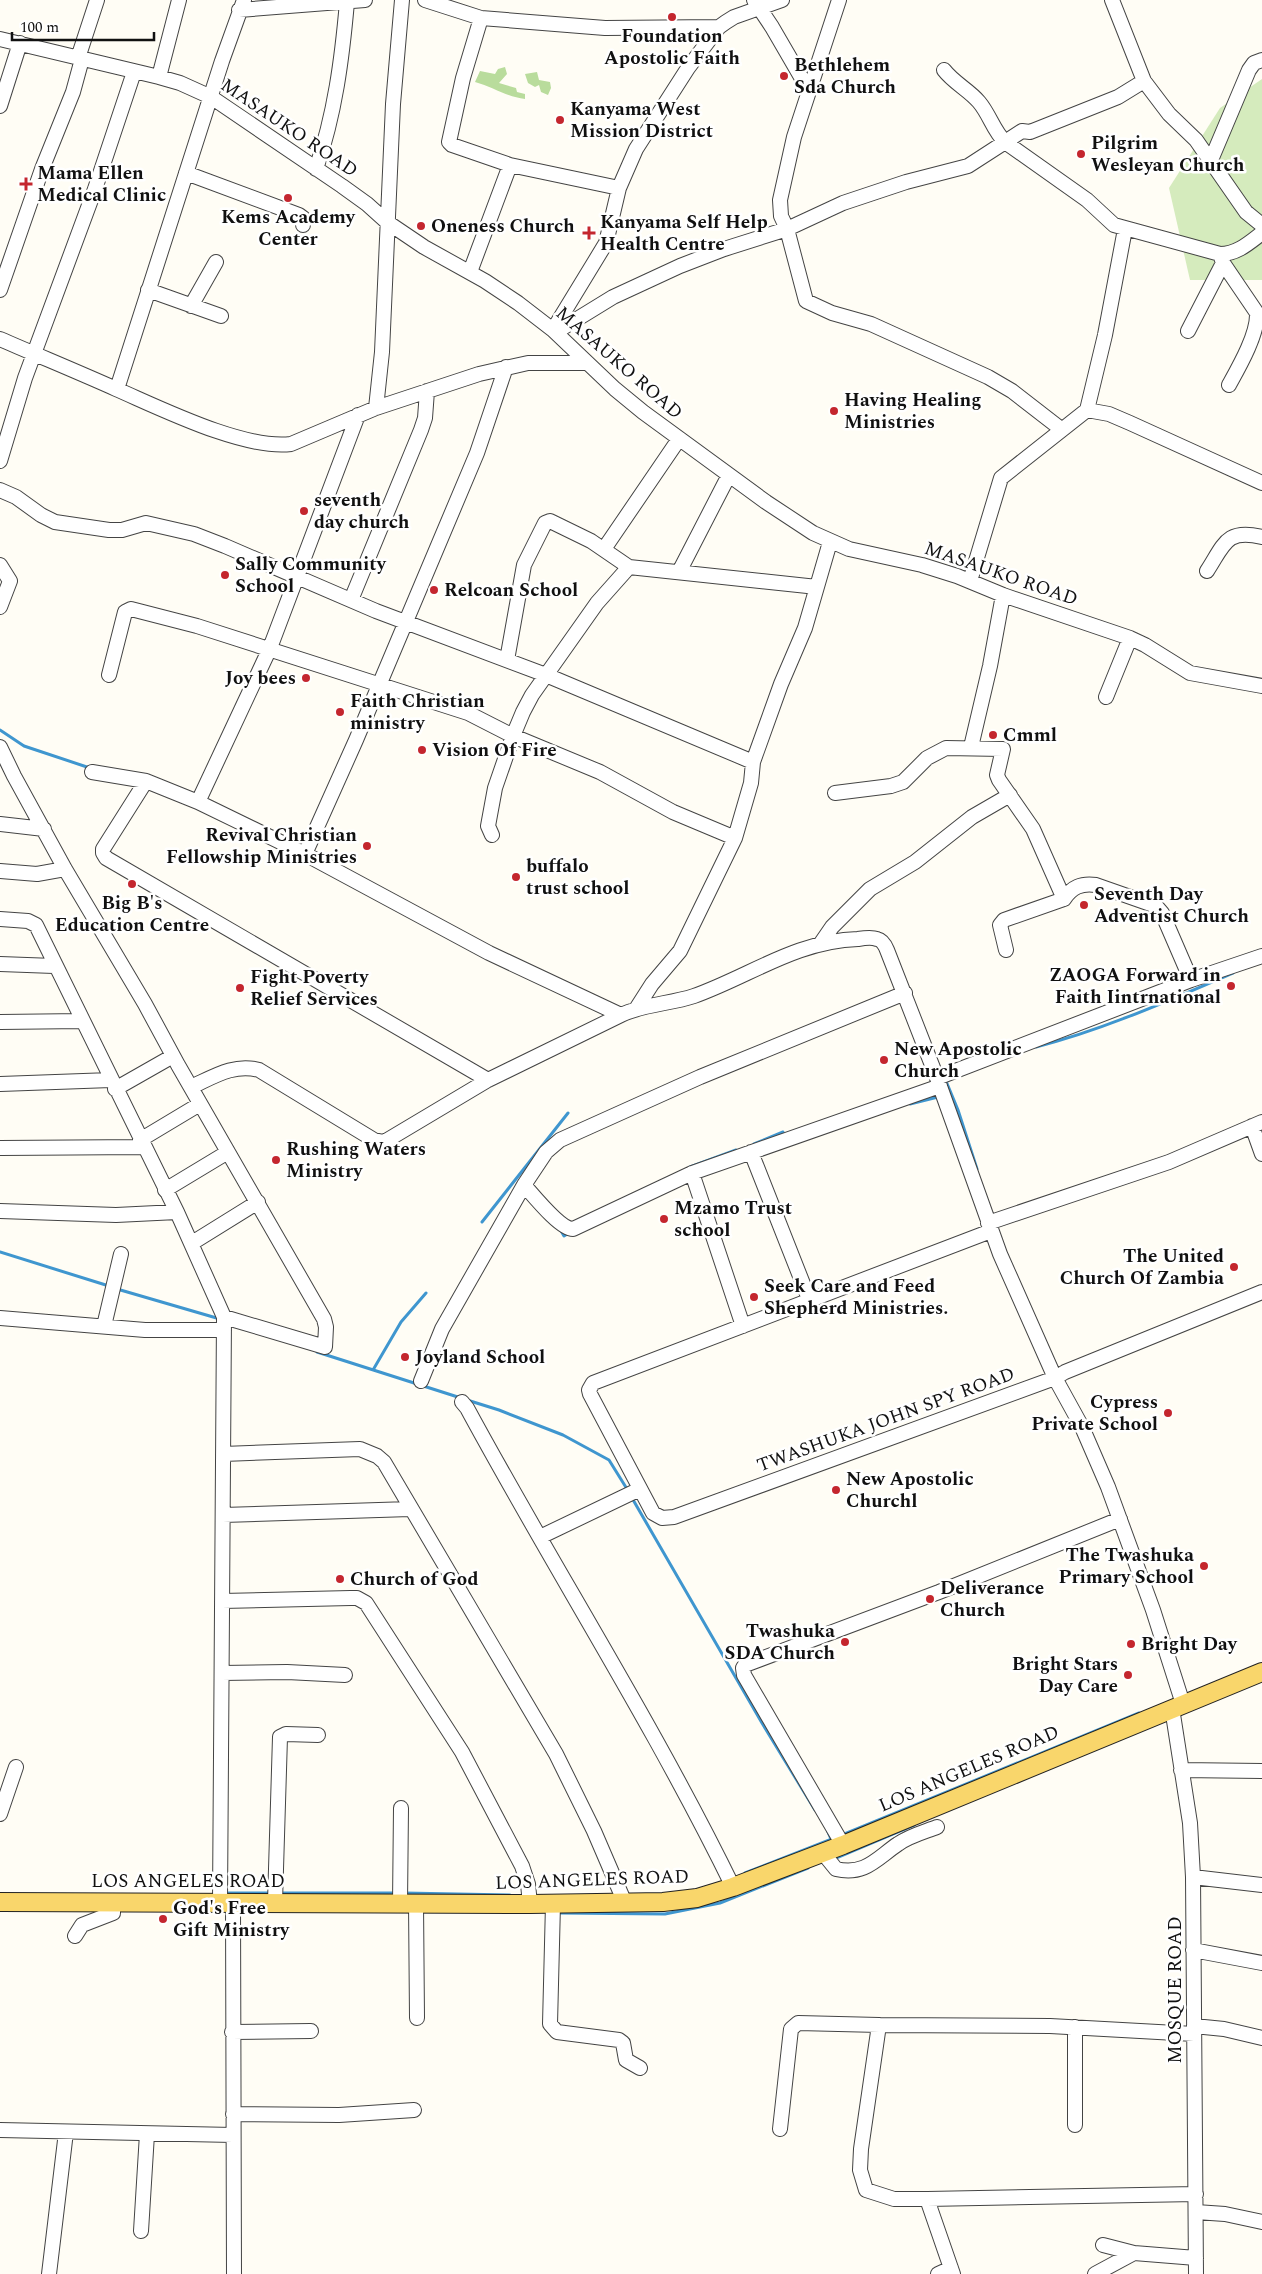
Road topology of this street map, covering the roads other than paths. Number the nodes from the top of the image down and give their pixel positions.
1 (97, 0) edge
2 (179, 0) edge
3 (365, 0) edge
4 (402, 0) edge
5 (426, 0) edge
6 (782, 0) edge
7 (839, 0) edge
8 (1112, 0) edge
9 (347, 2) junction
10 (242, 5) edge
11 (756, 5) edge
12 (481, 18) junction
13 (719, 27) junction
14 (0, 39) edge
15 (20, 44) junction
16 (80, 59) junction
17 (1262, 60) edge
18 (944, 70) dead end
19 (134, 72) junction
20 (159, 76) junction
21 (1144, 81) junction
22 (808, 89) junction
23 (211, 97) junction
24 (0, 106) edge
25 (1005, 142) junction
26 (1211, 160) junction
27 (510, 165) junction
28 (316, 169) junction
29 (186, 173) junction
30 (619, 188) junction
31 (386, 222) junction
32 (304, 225) dead end
33 (1262, 225) edge
34 (1125, 228) junction
35 (787, 230) junction
36 (1262, 234) edge
37 (1222, 258) junction
38 (216, 262) dead end
39 (470, 272) junction
40 (0, 290) edge
41 (148, 290) junction
42 (191, 306) junction
43 (221, 316) dead end
44 (554, 331) junction
45 (1188, 331) dead end
46 (0, 339) edge
47 (34, 354) junction
48 (587, 362) junction
49 (506, 367) junction
50 (1229, 385) dead end
51 (117, 389) junction
52 (427, 391) junction
53 (376, 408) junction
54 (1087, 410) junction
55 (358, 415) junction
56 (1061, 430) junction
57 (679, 439) junction
58 (0, 460) edge
59 (729, 475) junction
60 (1262, 483) edge
61 (0, 490) edge
62 (1262, 537) edge
63 (830, 542) junction
64 (604, 549) junction
65 (0, 565) edge
66 (629, 567) junction
67 (1206, 571) dead end
68 (679, 572) junction
69 (297, 576) junction
70 (970, 581) junction
71 (817, 587) junction
72 (1003, 595) junction
73 (351, 600) junction
74 (0, 607) edge
75 (405, 622) junction
76 (1130, 638) junction
77 (270, 648) junction
78 (507, 660) junction
79 (109, 675) dead end
80 (546, 675) junction
81 (378, 684) junction
82 (1262, 686) edge
83 (1106, 697) dead end
84 (513, 736) junction
85 (0, 747) edge
86 (971, 747) junction
87 (753, 762) junction
88 (92, 772) dead end
89 (7, 776) edge
90 (146, 781) junction
91 (835, 793) dead end
92 (1010, 795) junction
93 (198, 802) junction
94 (0, 824) edge
95 (44, 829) junction
96 (492, 834) dead end
97 (735, 838) junction
98 (305, 854) junction
99 (65, 869) junction
100 (0, 871) edge
101 (1064, 900) junction
102 (0, 919) edge
103 (821, 943) junction
104 (1006, 950) dead end
105 (1262, 956) edge
106 (0, 964) edge
107 (54, 966) junction
108 (1191, 980) junction
109 (904, 993) junction
110 (636, 1009) junction
111 (621, 1015) junction
112 (82, 1021) junction
113 (0, 1022) edge
114 (173, 1056) junction
115 (488, 1080) junction
116 (939, 1082) junction
117 (0, 1084) edge
118 (113, 1085) junction
119 (190, 1087) junction
120 (200, 1104) junction
121 (1257, 1124) edge
122 (142, 1144) junction
123 (0, 1148) edge
124 (228, 1152) junction
125 (751, 1152) junction
126 (1262, 1154) edge
127 (692, 1173) junction
128 (524, 1185) junction
129 (165, 1190) junction
130 (258, 1202) junction
131 (0, 1211) edge
132 (177, 1212) junction
133 (990, 1227) junction
134 (192, 1244) junction
135 (121, 1254) dead end
136 (1262, 1292) edge
137 (809, 1299) junction
138 (0, 1318) edge
139 (224, 1323) junction
140 (104, 1326) junction
141 (743, 1326) junction
142 (1055, 1378) junction
143 (421, 1381) dead end
144 (462, 1402) dead end
145 (223, 1454) junction
146 (640, 1489) junction
147 (410, 1509) junction
148 (223, 1515) junction
149 (1120, 1519) junction
150 (540, 1537) junction
151 (222, 1600) junction
152 (1262, 1672) edge
153 (222, 1673) junction
154 (346, 1675) dead end
155 (1178, 1706) junction
156 (318, 1736) dead end
157 (16, 1767) dead end
158 (1182, 1770) junction
159 (1262, 1771) edge
160 (401, 1808) dead end
161 (0, 1814) edge
162 (937, 1827) dead end
163 (843, 1845) junction
164 (823, 1853) junction
165 (1193, 1877) junction
166 (1262, 1885) edge
167 (733, 1887) junction
168 (0, 1902) edge
169 (113, 1902) junction
170 (226, 1902) junction
171 (275, 1902) junction
172 (408, 1903) junction
173 (625, 1903) junction
174 (530, 1904) junction
175 (553, 1905) junction
176 (74, 1936) dead end
177 (1193, 1950) junction
178 (1262, 1963) edge
179 (417, 2018) dead end
180 (879, 2025) junction
181 (1075, 2027) junction
182 (1194, 2030) junction
183 (311, 2031) dead end
184 (232, 2032) junction
185 (1262, 2038) edge
186 (640, 2068) dead end
187 (414, 2110) dead end
188 (233, 2114) junction
189 (1075, 2125) dead end
190 (780, 2129) dead end
191 (0, 2130) edge
192 (66, 2132) junction
193 (147, 2134) junction
194 (233, 2135) junction
195 (1196, 2194) junction
196 (926, 2199) junction
197 (1196, 2212) junction
198 (1262, 2222) edge
199 (140, 2231) dead end
200 (1103, 2245) dead end
201 (1134, 2253) junction
202 (1196, 2258) junction
203 (952, 2271) edge
204 (49, 2274) edge
205 (234, 2274) edge
206 (938, 2274) edge
207 (1095, 2274) edge
208 (1196, 2274) edge

1 - 16 street
2 - 20 street
3 - 9 street
4 - 31 street
5 - 12 street
6 - 11 street
7 - 22 street
8 - 21 street
9 - 10 street
9 - 28 street
10 - 23 street
11 - 13 street
11 - 22 street
12 - 13 street
12 - 27 street
13 - 30 street
14 - 15 street, MASAUKO ROAD
15 - 16 street, MASAUKO ROAD
15 - 24 street
16 - 19 street, MASAUKO ROAD
16 - 40 street
17 - 26 street
18 - 25 street
19 - 20 street, MASAUKO ROAD
19 - 47 street
20 - 23 street, MASAUKO ROAD
21 - 25 street
21 - 26 street
22 - 35 street
23 - 28 street, MASAUKO ROAD
23 - 29 street
25 - 34 street
25 - 35 street
26 - 33 street
27 - 30 street
27 - 39 street
28 - 31 street, MASAUKO ROAD
29 - 32 street
29 - 41 street
30 - 44 street
31 - 39 street, MASAUKO ROAD
31 - 53 street
34 - 37 street
34 - 54 street
35 - 44 street
35 - 56 street
36 - 37 street
37 - 45 street
37 - 50 street
38 - 42 street
39 - 44 street, MASAUKO ROAD
41 - 42 street
41 - 51 street
42 - 43 street
44 - 48 street, MASAUKO ROAD
46 - 47 street
47 - 51 street
47 - 58 street
48 - 49 street
48 - 57 street, MASAUKO ROAD
49 - 52 street
49 - 75 street
51 - 55 street
52 - 53 street
52 - 73 street
53 - 55 street
54 - 56 street
54 - 60 street
55 - 69 street
56 - 70 street
57 - 59 street, MASAUKO ROAD
57 - 64 street
59 - 63 street, MASAUKO ROAD
59 - 68 street
61 - 69 street
62 - 67 street
63 - 70 street, MASAUKO ROAD
63 - 71 street
64 - 66 street
64 - 78 street
65 - 74 street
66 - 68 street
66 - 80 street
68 - 71 street
69 - 73 street
69 - 77 street
70 - 72 street, MASAUKO ROAD
71 - 87 street
72 - 76 street, MASAUKO ROAD
72 - 86 street
73 - 75 street
75 - 78 street
75 - 81 street
76 - 82 street, MASAUKO ROAD
76 - 83 street
77 - 79 street
77 - 81 street
77 - 93 street
78 - 80 street
80 - 84 street
80 - 87 street
81 - 84 street
81 - 98 street
84 - 96 street
84 - 97 street
85 - 89 street
86 - 91 street
86 - 92 street
87 - 97 street
88 - 90 street
89 - 95 street
90 - 93 street
90 - 115 street
92 - 101 street
92 - 103 street
93 - 98 street
94 - 95 street
95 - 99 street
97 - 110 street
98 - 111 street
99 - 100 street
99 - 114 street
101 - 104 street
101 - 108 street
102 - 107 street
103 - 109 street, MOSQUE ROAD
103 - 110 street, MOSQUE ROAD
105 - 108 street
106 - 107 street
107 - 112 street
108 - 116 street
109 - 116 street, MOSQUE ROAD
109 - 128 street
110 - 111 street, MOSQUE ROAD
111 - 115 street, MOSQUE ROAD
112 - 113 street
112 - 118 street
114 - 118 street
114 - 119 street
115 - 119 street, MOSQUE ROAD
116 - 125 street
116 - 133 street, MOSQUE ROAD
117 - 118 street
118 - 122 street
119 - 120 street
120 - 122 street
120 - 124 street
121 - 126 street
121 - 133 street
122 - 123 street
122 - 129 street
124 - 129 street
124 - 130 street
125 - 127 street
125 - 137 street
127 - 128 street
127 - 141 street
128 - 143 street
129 - 132 street
130 - 134 street
130 - 139 street
131 - 132 street
132 - 134 street
133 - 137 street
133 - 142 street, MOSQUE ROAD
134 - 139 street
135 - 140 street
136 - 142 street, TWASHUKA JOHN SPY ROAD
137 - 141 street
138 - 140 street
139 - 140 street
139 - 145 street
141 - 146 street, TWASHUKA JOHN SPY ROAD
142 - 146 street, TWASHUKA JOHN SPY ROAD
142 - 149 street, MOSQUE ROAD
144 - 150 street
145 - 147 street
145 - 148 street
146 - 150 street
147 - 148 street
147 - 173 street
148 - 151 street
149 - 155 street, MOSQUE ROAD
149 - 163 street
150 - 167 street
151 - 153 street
151 - 174 street
152 - 155 main road, LOS ANGELES ROAD
153 - 154 street
153 - 170 street
155 - 158 street, MOSQUE ROAD
155 - 163 main road, LOS ANGELES ROAD
156 - 171 street
157 - 161 street
158 - 159 street
158 - 165 street, MOSQUE ROAD
160 - 172 street
162 - 164 street
163 - 164 main road, LOS ANGELES ROAD
164 - 167 main road, LOS ANGELES ROAD
165 - 166 street
165 - 177 street, MOSQUE ROAD
167 - 173 main road, LOS ANGELES ROAD
168 - 169 main road, LOS ANGELES ROAD
169 - 170 main road, LOS ANGELES ROAD
169 - 176 street
170 - 171 main road, LOS ANGELES ROAD
170 - 184 street
171 - 172 main road, LOS ANGELES ROAD
172 - 174 main road, LOS ANGELES ROAD
172 - 179 street
173 - 175 main road, LOS ANGELES ROAD
174 - 175 main road, LOS ANGELES ROAD
175 - 186 street
177 - 178 street
177 - 182 street, MOSQUE ROAD
180 - 181 street
180 - 190 street
180 - 196 street
181 - 182 street
181 - 189 street
182 - 185 street
182 - 195 street, MOSQUE ROAD
183 - 184 street
184 - 188 street
187 - 188 street
188 - 194 street
191 - 192 street
192 - 193 street
192 - 204 street
193 - 194 street
193 - 199 street
194 - 205 street
195 - 196 street
195 - 197 street, MOSQUE ROAD
196 - 203 street
197 - 198 street
197 - 202 street, MOSQUE ROAD
200 - 201 street
201 - 202 street
201 - 207 street
202 - 208 street, MOSQUE ROAD
203 - 206 street

